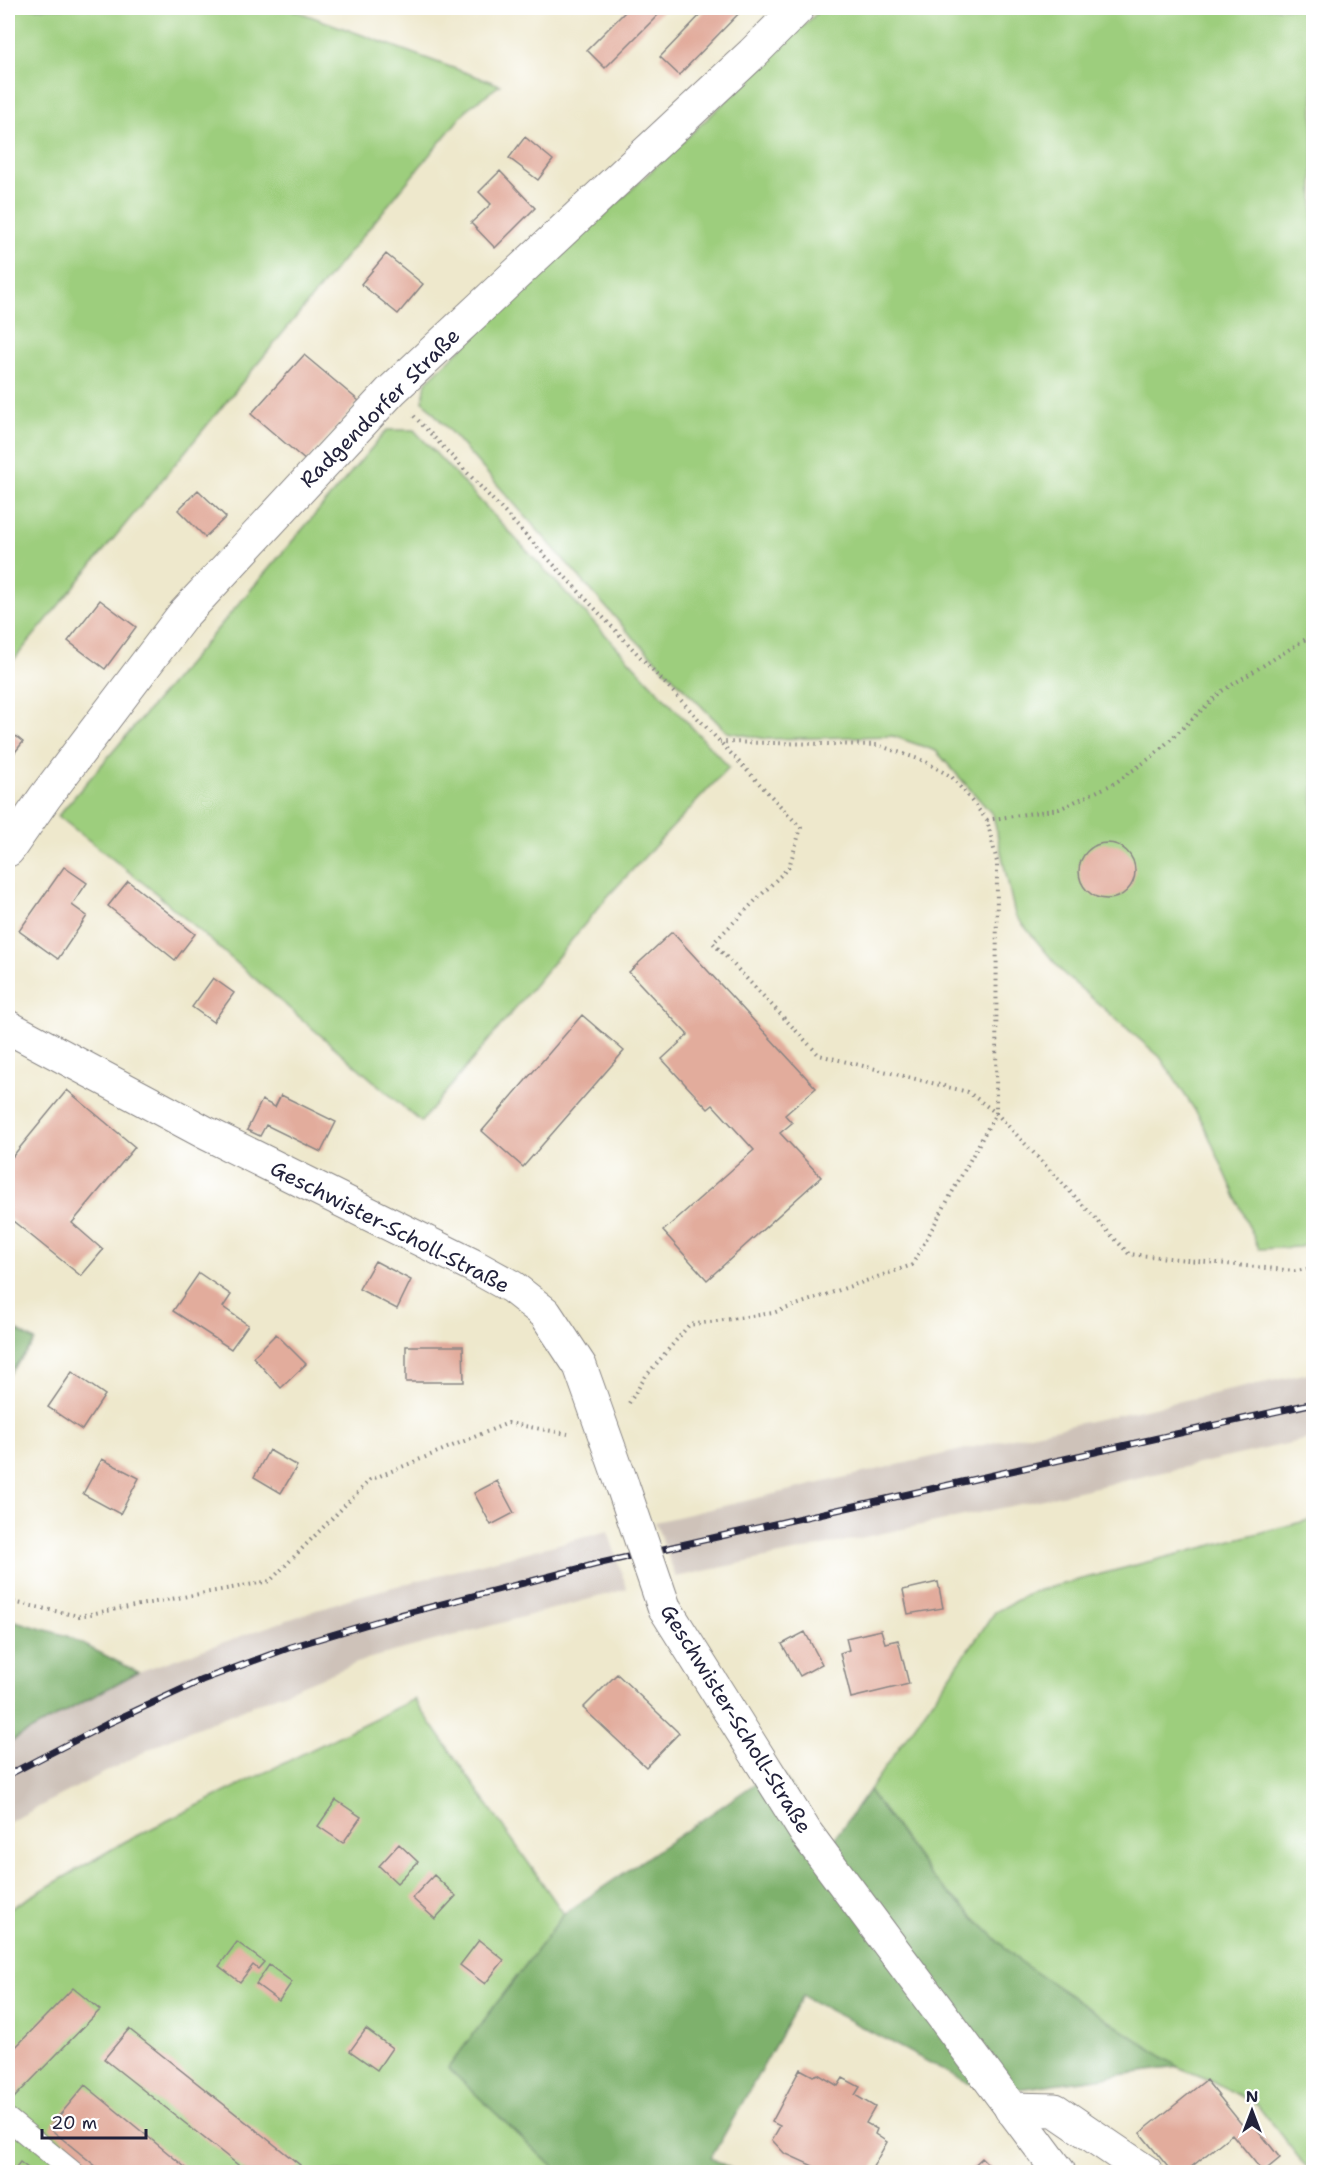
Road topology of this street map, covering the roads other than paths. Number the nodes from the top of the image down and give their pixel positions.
1 (798, 8) edge
2 (8, 850) edge
3 (8, 1028) edge
4 (1011, 2109) junction
5 (8, 2119) edge
6 (73, 2172) edge
7 (1059, 2172) edge
8 (1146, 2172) edge

1 - 2 street, Radgendorfer Straße
3 - 4 street, Geschwister-Scholl-Straße, bridge
4 - 7 street, Geschwister-Scholl-Straße
4 - 8 street
5 - 6 lane

